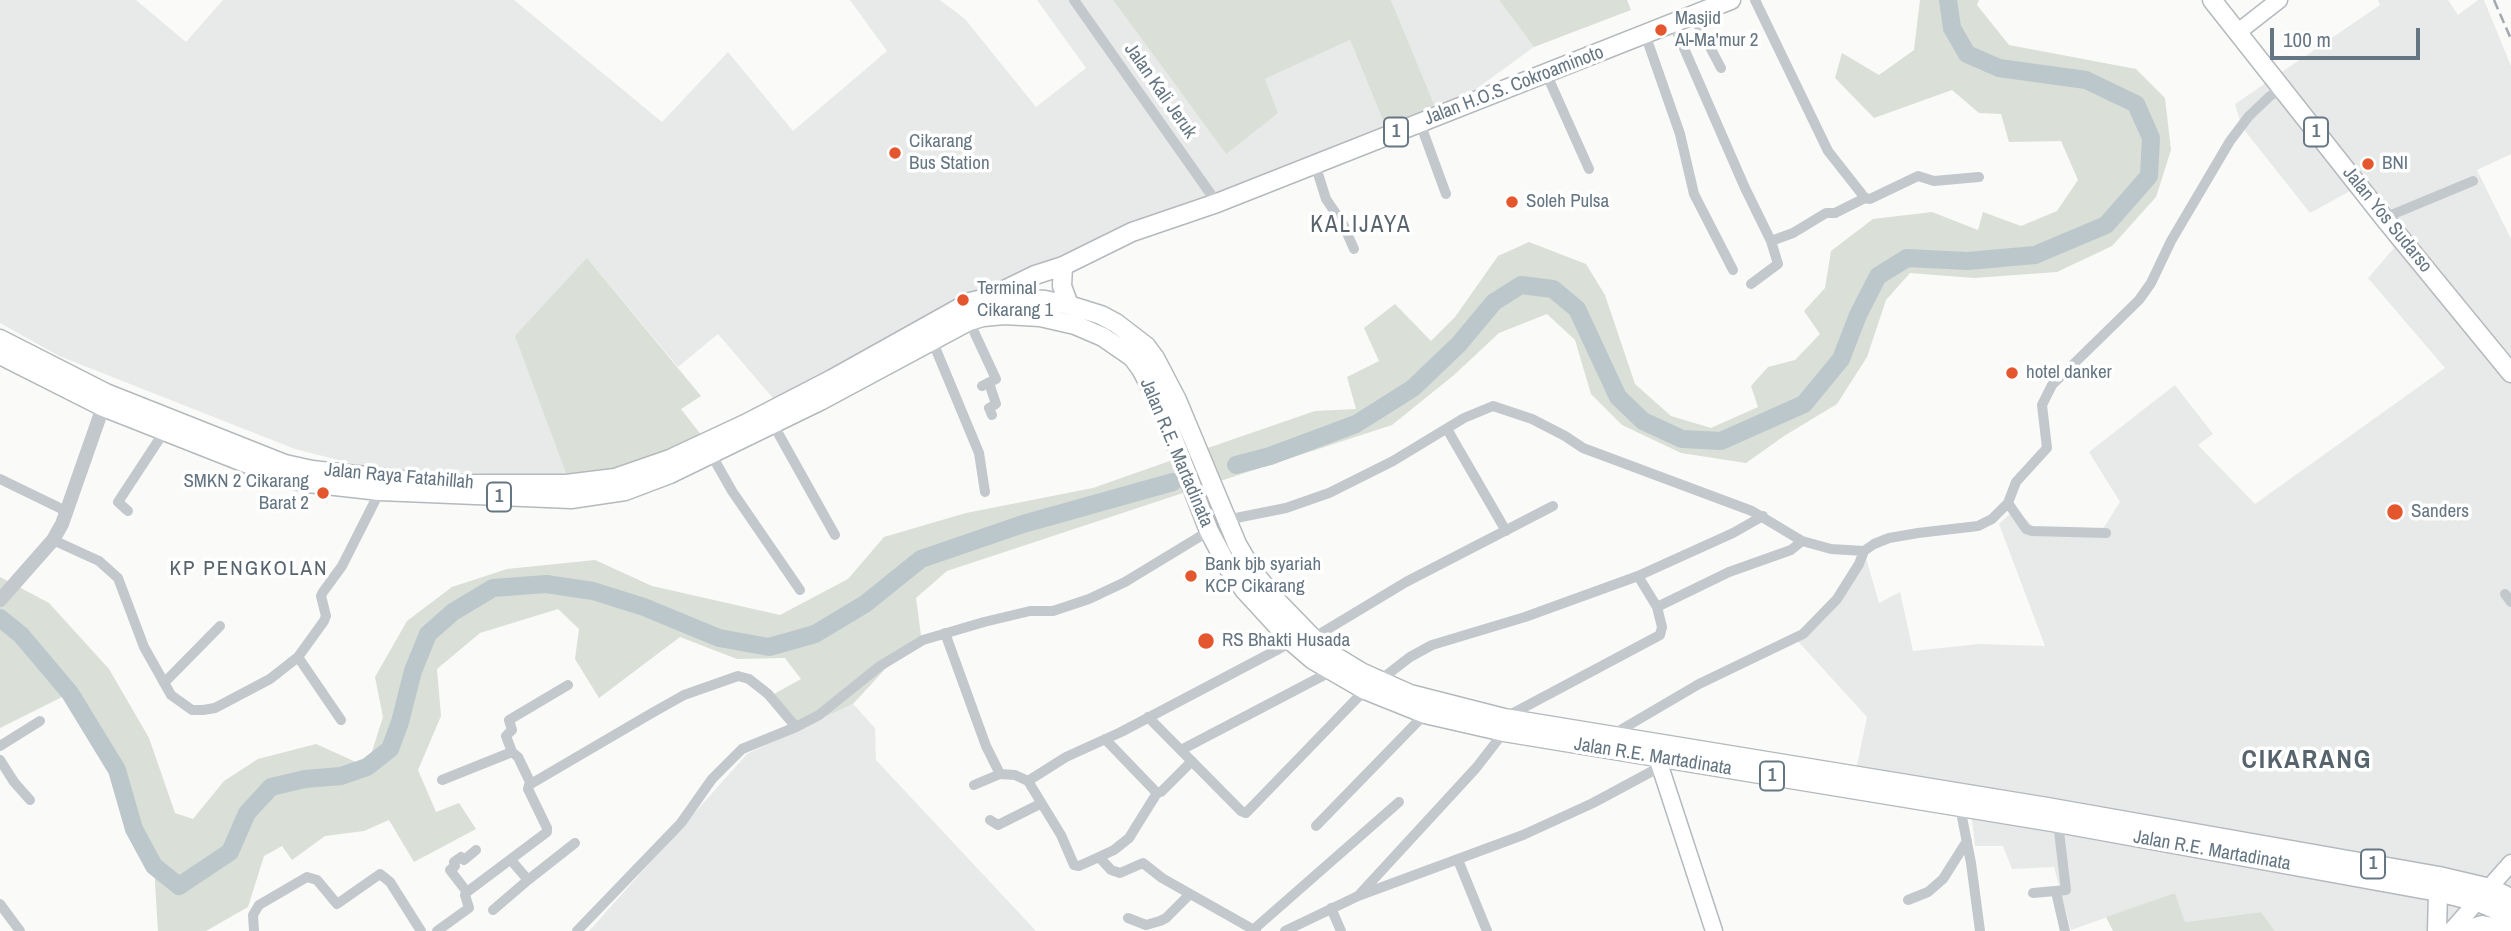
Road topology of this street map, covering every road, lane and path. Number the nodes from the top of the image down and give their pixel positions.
1 (1074, 0) edge
2 (1731, 0) edge
3 (1755, 0) edge
4 (2212, 0) edge
5 (2279, 0) edge
6 (1693, 15) junction
7 (1673, 23) junction
8 (2238, 32) junction
9 (1645, 34) junction
10 (1721, 68) dead end
11 (1546, 73) junction
12 (2282, 89) junction
13 (1420, 123) junction
14 (1315, 164) junction
15 (1589, 169) dead end
16 (1979, 177) dead end
17 (2473, 181) dead end
18 (1446, 194) dead end
19 (1865, 198) junction
20 (1217, 203) junction
21 (2384, 218) junction
22 (1771, 241) junction
23 (1354, 249) dead end
24 (1063, 266) junction
25 (1733, 270) dead end
26 (1751, 284) dead end
27 (991, 297) junction
28 (1069, 305) junction
29 (976, 319) junction
30 (0, 339) edge
31 (932, 340) junction
32 (0, 355) edge
33 (2511, 373) edge
34 (1169, 403) junction
35 (103, 407) junction
36 (992, 415) dead end
37 (773, 425) junction
38 (1447, 429) junction
39 (1180, 430) junction
40 (164, 432) junction
41 (711, 454) junction
42 (0, 479) edge
43 (380, 491) junction
44 (985, 492) dead end
45 (2008, 503) junction
46 (1553, 506) dead end
47 (128, 511) dead end
48 (68, 512) junction
49 (1763, 516) junction
50 (1226, 520) junction
51 (1209, 531) junction
52 (1506, 531) junction
53 (2106, 533) dead end
54 (835, 535) dead end
55 (53, 540) junction
56 (1802, 541) junction
57 (1864, 551) junction
58 (1638, 576) junction
59 (9, 583) edge
60 (800, 590) dead end
61 (0, 600) edge
62 (1657, 607) junction
63 (220, 626) dead end
64 (946, 633) junction
65 (1313, 638) junction
66 (1292, 642) junction
67 (298, 657) junction
68 (1331, 672) junction
69 (164, 683) junction
70 (568, 685) dead end
71 (1372, 686) junction
72 (1425, 714) junction
73 (1148, 717) junction
74 (40, 720) dead end
75 (341, 720) dead end
76 (1504, 725) junction
77 (796, 727) junction
78 (1612, 735) junction
79 (1105, 739) junction
80 (0, 746) edge
81 (1181, 750) junction
82 (512, 752) junction
83 (0, 760) edge
84 (1192, 761) junction
85 (1658, 762) junction
86 (1000, 774) junction
87 (442, 780) dead end
88 (1028, 781) junction
89 (531, 784) junction
90 (974, 785) dead end
91 (1157, 793) junction
92 (30, 800) dead end
93 (1399, 802) dead end
94 (1040, 804) junction
95 (1960, 807) junction
96 (990, 820) dead end
97 (2058, 823) junction
98 (1316, 826) dead end
99 (1967, 841) junction
100 (575, 843) dead end
101 (476, 850) dead end
102 (1099, 857) junction
103 (1458, 859) junction
104 (511, 860) junction
105 (2511, 863) edge
106 (2511, 873) edge
107 (528, 880) junction
108 (467, 892) junction
109 (2056, 892) junction
110 (2438, 892) junction
111 (1190, 894) junction
112 (2033, 894) dead end
113 (2484, 895) junction
114 (1358, 896) junction
115 (2511, 898) edge
116 (1908, 900) dead end
117 (0, 904) edge
118 (1331, 908) junction
119 (493, 910) dead end
120 (2511, 916) edge
121 (1128, 918) dead end
122 (1255, 930) edge
123 (2511, 930) edge
124 (20, 931) edge
125 (254, 931) edge
126 (421, 931) edge
127 (437, 931) edge
128 (577, 931) edge
129 (1285, 931) edge
130 (1341, 931) edge
131 (1487, 931) edge
132 (1714, 931) edge
133 (1980, 931) edge
134 (2065, 931) edge
135 (2437, 931) edge
136 (2451, 931) edge
137 (2462, 931) edge

1 - 20 street, Jalan Kali Jeruk
2 - 6 highway, Jalan H.O.S. Cokroaminoto / 1
3 - 19 street
4 - 8 highway, Jalan Yos Sudarso / 1
5 - 8 main road
6 - 7 highway, Jalan H.O.S. Cokroaminoto / 1
6 - 10 street
7 - 9 highway, Jalan H.O.S. Cokroaminoto / 1
7 - 22 street
8 - 12 highway, Jalan Yos Sudarso / 1
9 - 11 highway, Jalan H.O.S. Cokroaminoto / 1
9 - 25 street
11 - 13 highway, Jalan H.O.S. Cokroaminoto / 1
11 - 15 street
12 - 21 highway, Jalan Yos Sudarso / 1
12 - 45 street
13 - 14 highway, Jalan H.O.S. Cokroaminoto / 1
13 - 18 street
14 - 20 highway, Jalan H.O.S. Cokroaminoto / 1
14 - 23 street
16 - 19 street
17 - 21 street
19 - 22 street
20 - 24 highway, Jalan H.O.S. Cokroaminoto / 1
21 - 33 highway, Jalan Yos Sudarso / 1
22 - 26 street
24 - 27 highway, Jalan H.O.S. Cokroaminoto / 1
24 - 28 highway
27 - 28 highway, Jalan R.E. Martadinata / 1
27 - 30 highway, Jalan Raya Fatahillah / 1
28 - 34 highway, Jalan R.E. Martadinata / 1
29 - 31 highway, Jalan Raya Fatahillah / 1
29 - 34 highway, Jalan R.E. Martadinata / 1
29 - 36 street
31 - 37 highway, Jalan Raya Fatahillah / 1
31 - 44 street
32 - 35 highway, Jalan Raya Fatahillah / 1
34 - 39 highway, Jalan R.E. Martadinata / 1
35 - 40 highway, Jalan Raya Fatahillah / 1
35 - 48 street
37 - 41 highway, Jalan Raya Fatahillah / 1
37 - 54 street
38 - 49 street
38 - 50 street
38 - 52 street
39 - 50 highway, Jalan R.E. Martadinata / 1
39 - 51 highway, Jalan R.E. Martadinata / 1
40 - 43 highway, Jalan Raya Fatahillah / 1
40 - 47 street
41 - 43 highway, Jalan Raya Fatahillah / 1
41 - 60 street
42 - 48 street
43 - 67 street
45 - 53 street
45 - 57 street
46 - 52 street
48 - 55 street
49 - 56 street
49 - 58 street
50 - 65 highway, Jalan R.E. Martadinata / 1
51 - 64 street
51 - 66 highway, Jalan R.E. Martadinata / 1
52 - 65 street
55 - 59 street
55 - 69 street
56 - 57 street
56 - 62 street
57 - 78 street
58 - 62 street
58 - 71 street
59 - 61 street
62 - 76 street
63 - 69 street
64 - 77 street
64 - 86 street
65 - 71 highway, Jalan R.E. Martadinata / 1
66 - 68 highway, Jalan R.E. Martadinata / 1
66 - 73 street
67 - 69 street
67 - 75 street
68 - 71 highway, Jalan R.E. Martadinata / 1
68 - 81 street
70 - 82 street
71 - 72 highway, Jalan R.E. Martadinata / 1
71 - 76 highway, Jalan R.E. Martadinata / 1
71 - 84 street
72 - 76 highway, Jalan R.E. Martadinata / 1
72 - 98 street
73 - 79 street
73 - 81 street
74 - 80 street
76 - 78 highway, Jalan R.E. Martadinata / 1
76 - 85 highway, Jalan R.E. Martadinata / 1
76 - 114 street
77 - 89 street
77 - 128 street
78 - 113 highway, Jalan R.E. Martadinata / 1
79 - 88 street
79 - 91 street
81 - 84 street
82 - 87 street
82 - 89 street
83 - 92 street
84 - 91 street
85 - 95 highway, Jalan R.E. Martadinata / 1
85 - 103 street
85 - 132 main road
86 - 88 street
86 - 90 street
88 - 94 street
89 - 104 street
91 - 102 street
93 - 122 street
94 - 96 street
94 - 102 street
95 - 97 highway, Jalan R.E. Martadinata / 1
95 - 99 street
97 - 109 street
97 - 110 highway, Jalan R.E. Martadinata / 1
99 - 116 street
99 - 133 street
100 - 107 street
101 - 108 street
102 - 111 street
103 - 114 street
103 - 131 street
104 - 107 street
104 - 108 street
105 - 113 main road
106 - 113 main road
107 - 119 street
108 - 127 street
109 - 112 street
109 - 134 street
110 - 113 highway, Jalan R.E. Martadinata / 1
110 - 135 highway
111 - 121 street
111 - 122 street
113 - 115 highway, Jalan R.E. Martadinata / 1
113 - 120 highway, Jalan R.E. Martadinata / 1
113 - 136 main road
114 - 118 street
117 - 124 street
118 - 129 street
118 - 130 street
123 - 137 highway
125 - 126 street

